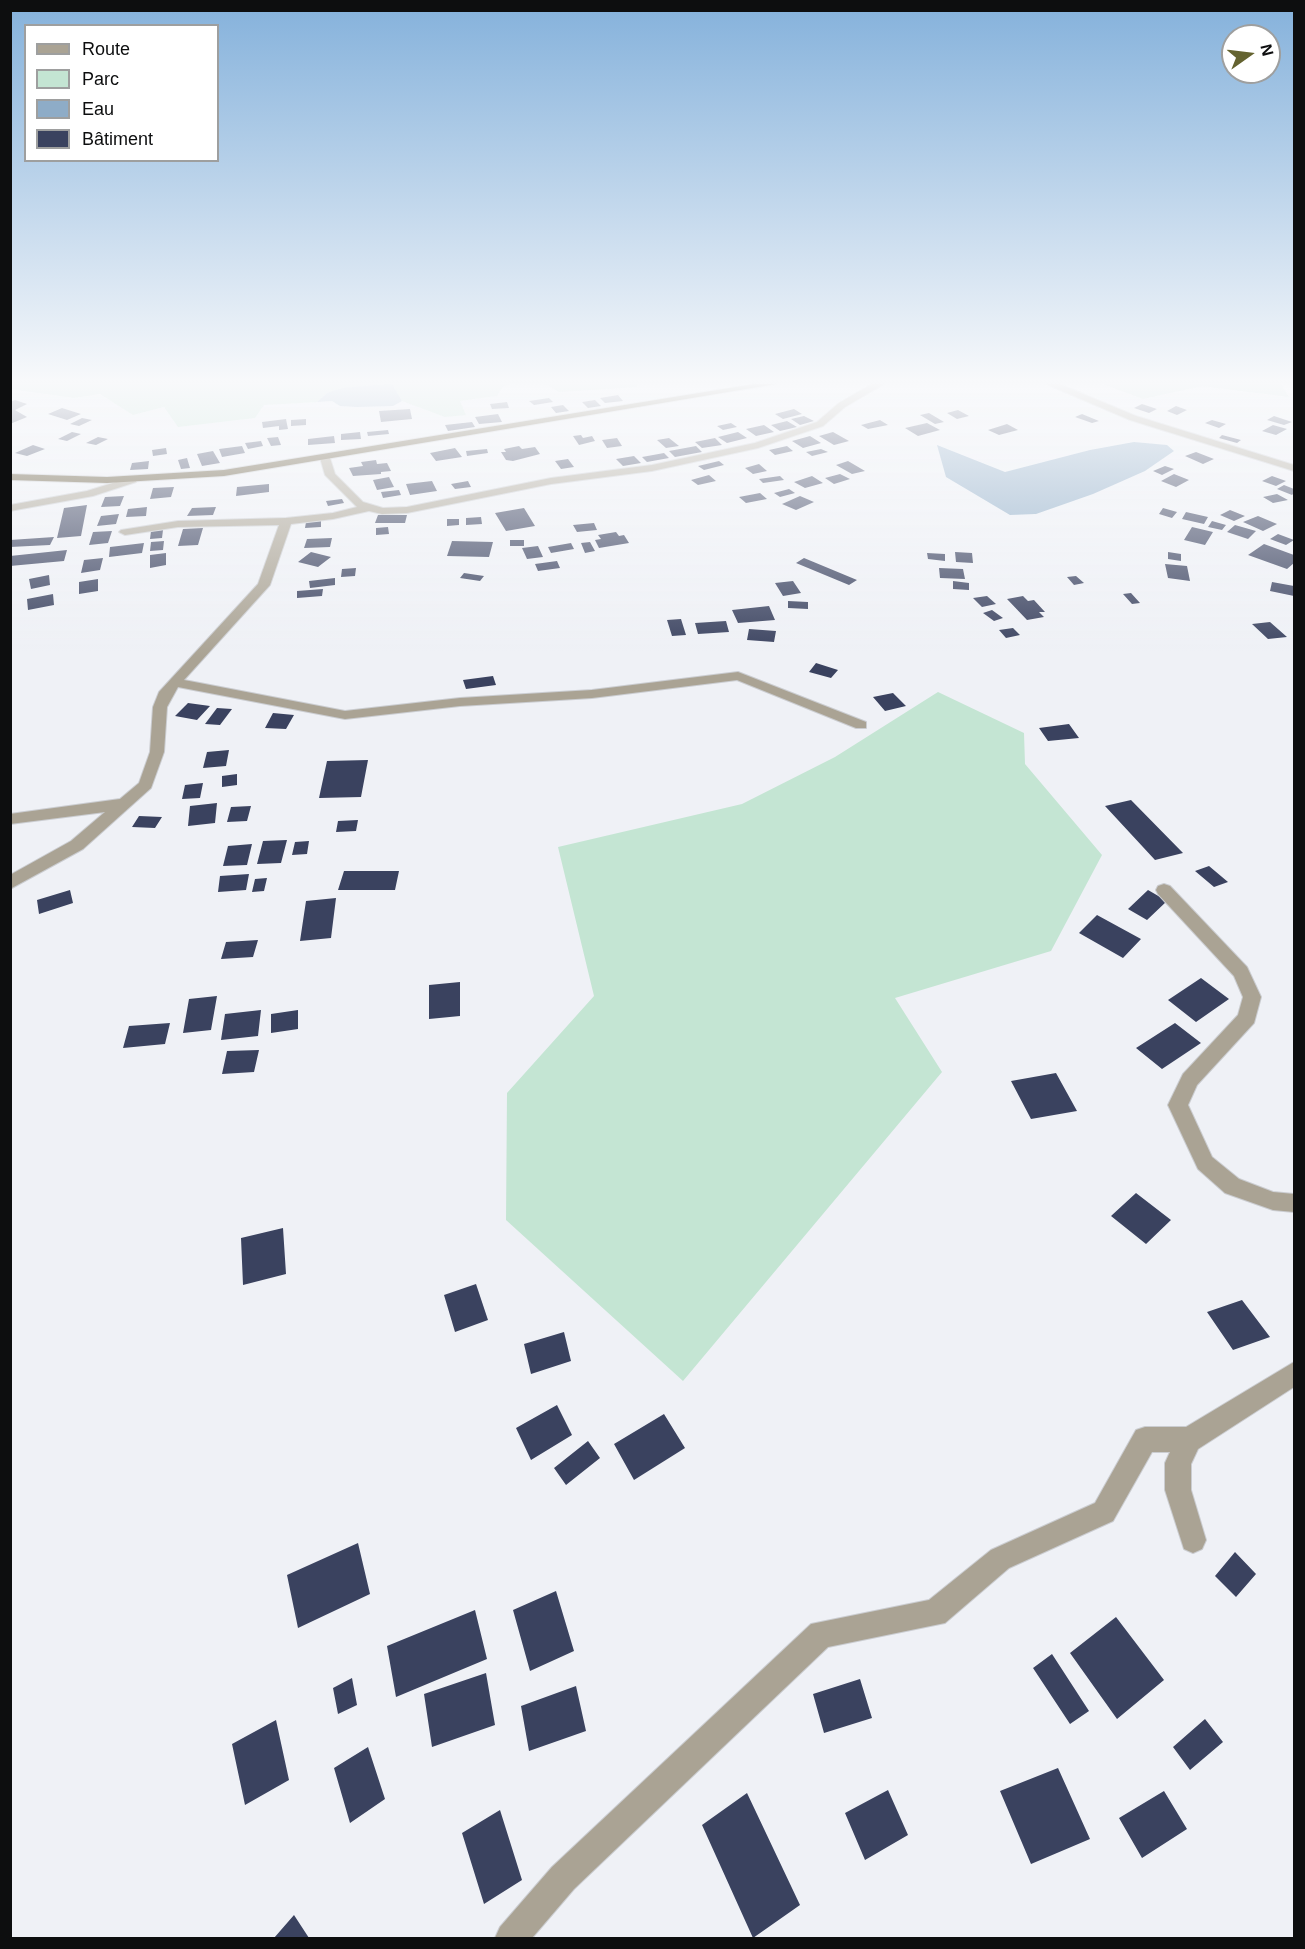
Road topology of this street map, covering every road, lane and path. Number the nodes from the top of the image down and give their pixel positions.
1 (198, 475) edge
2 (330, 475) edge
3 (596, 475) edge
4 (10, 477) edge
5 (132, 480) junction
6 (10, 508) edge
7 (366, 508) junction
8 (286, 521) junction
9 (125, 532) dead end
10 (174, 682) junction
11 (861, 725) dead end
12 (125, 803) junction
13 (10, 819) edge
14 (10, 883) edge
15 (1164, 890) dead end
16 (1294, 1203) edge
17 (1294, 1374) edge
18 (1189, 1440) junction
19 (1193, 1540) dead end
20 (511, 1938) edge

1 - 5 highway
2 - 7 street
3 - 7 street
4 - 5 highway
5 - 6 street
7 - 8 street
8 - 9 street
8 - 10 street
10 - 11 street
10 - 12 street
12 - 13 street
12 - 14 street
15 - 16 street
17 - 18 street
18 - 19 street
18 - 20 street

